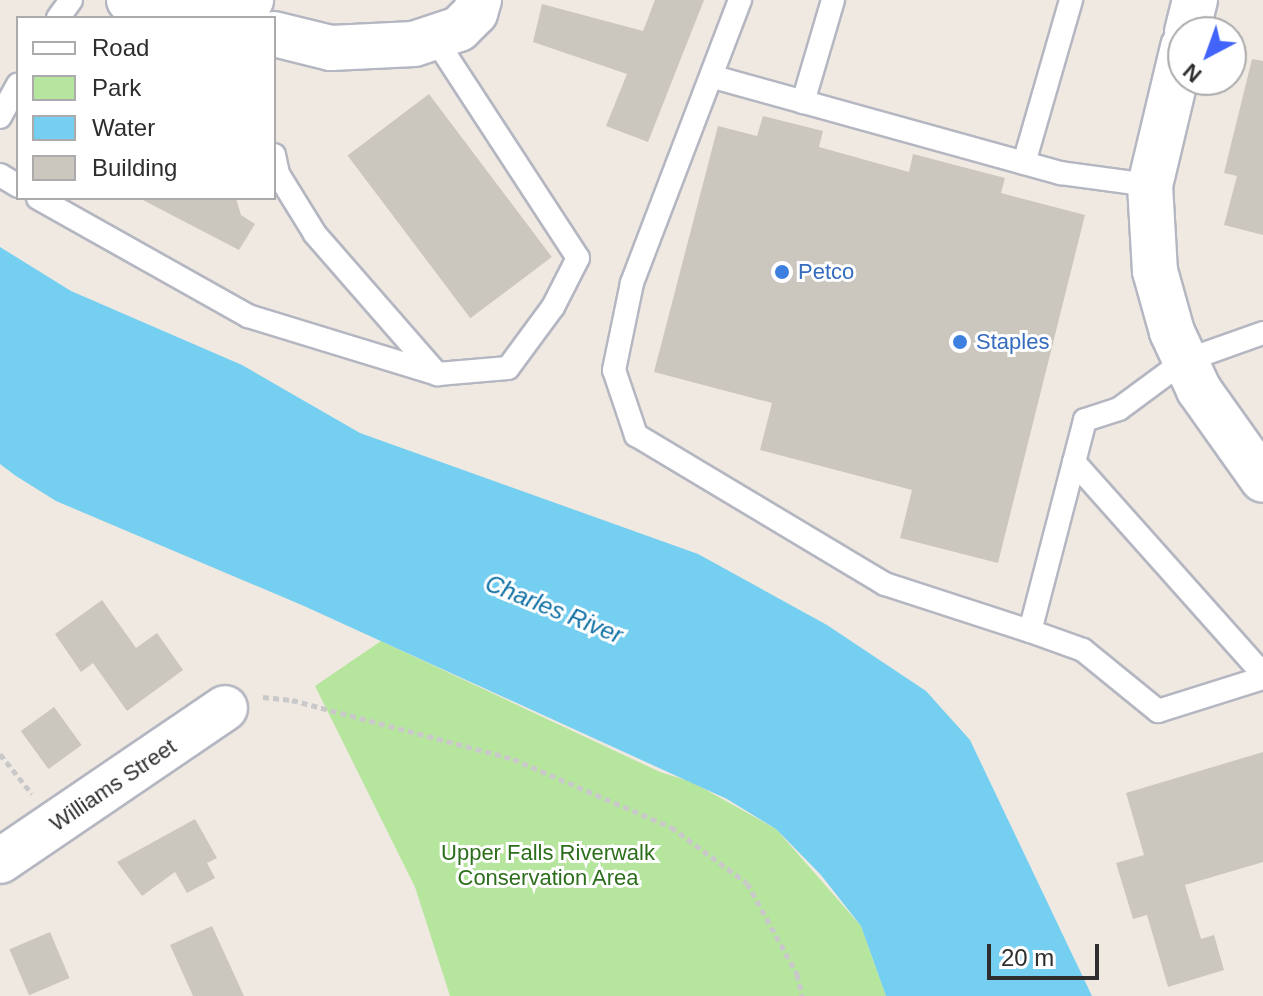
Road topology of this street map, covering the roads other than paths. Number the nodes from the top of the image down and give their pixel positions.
1 (129, 0) edge
2 (479, 0) edge
3 (740, 0) edge
4 (833, 0) edge
5 (1071, 0) edge
6 (181, 16) edge
7 (200, 16) edge
8 (224, 16) edge
9 (276, 26) edge
10 (435, 39) junction
11 (717, 69) junction
12 (16, 89) edge
13 (1171, 96) edge
14 (803, 102) junction
15 (0, 117) edge
16 (1024, 163) junction
17 (276, 164) edge
18 (1150, 185) junction
19 (42, 200) edge
20 (1263, 333) edge
21 (1184, 361) junction
22 (438, 374) junction
23 (1074, 462) junction
24 (1263, 480) edge
25 (1030, 631) junction
26 (1263, 676) edge
27 (225, 708) road end
28 (0, 861) edge

1 - 6 street
2 - 10 street
3 - 11 lane
4 - 14 lane
5 - 16 lane
7 - 8 street
9 - 10 street
10 - 22 lane
11 - 14 lane
11 - 25 lane
12 - 15 lane
13 - 18 street
14 - 16 lane
16 - 18 lane
17 - 22 lane
18 - 21 street
19 - 22 lane
20 - 21 lane
21 - 23 lane
21 - 24 street
23 - 25 lane
23 - 26 lane
25 - 26 lane
27 - 28 street, Williams Street

